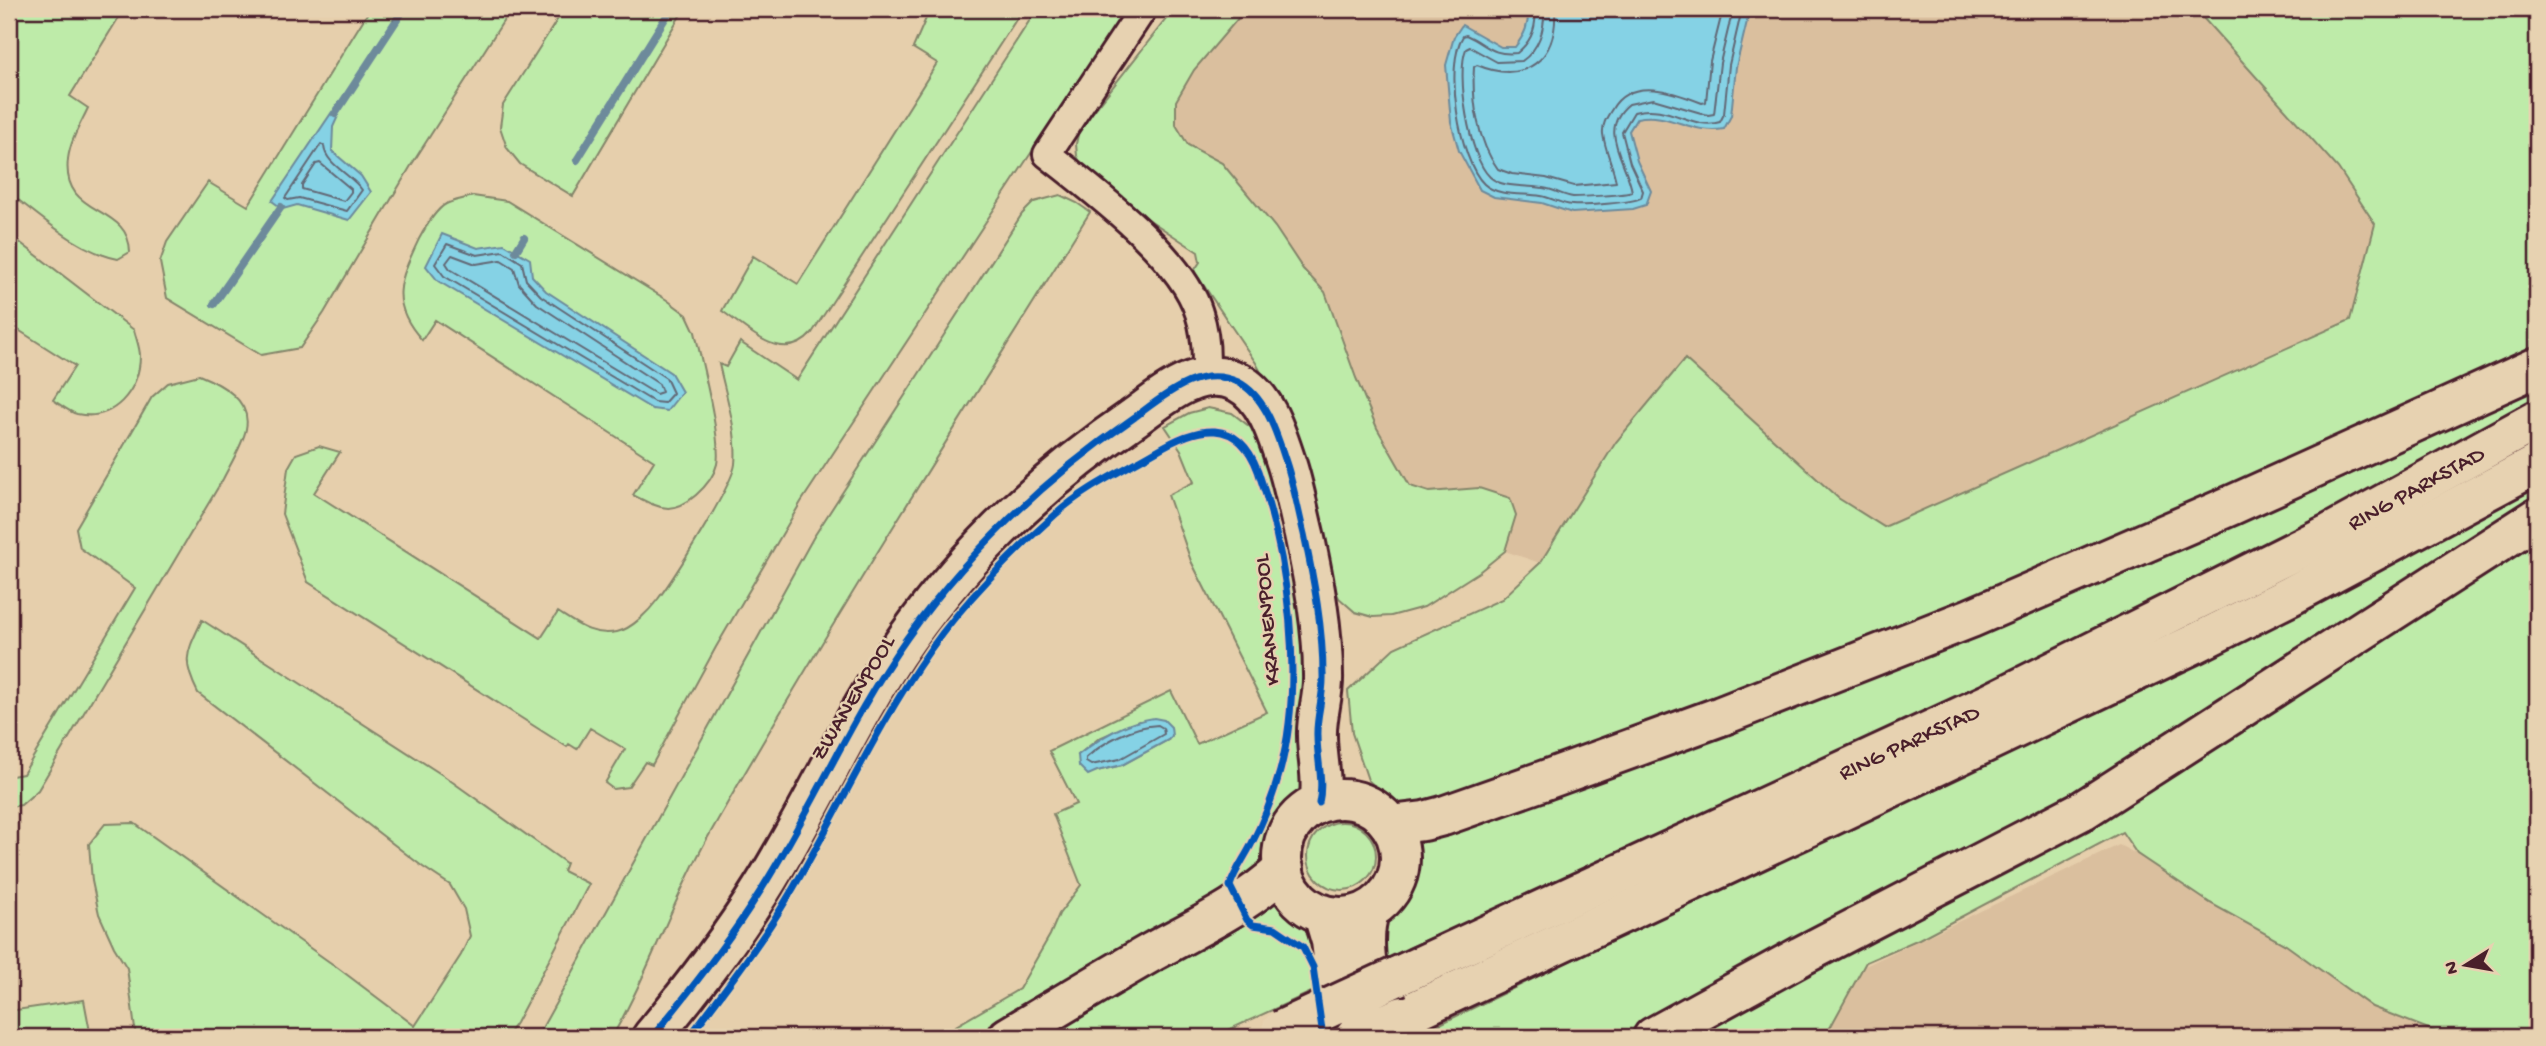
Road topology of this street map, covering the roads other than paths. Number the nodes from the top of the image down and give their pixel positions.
1 (1143, 9) edge
2 (2537, 367) edge
3 (1205, 377) junction
4 (2537, 420) edge
5 (2537, 464) edge
6 (2537, 519) edge
7 (1334, 802) junction
8 (1390, 825) junction
9 (1284, 869) junction
10 (1370, 909) junction
11 (1323, 914) junction
12 (1390, 1026) edge
13 (1273, 1034) edge
14 (652, 1037) edge
15 (1008, 1037) edge
16 (1343, 1037) edge
17 (1355, 1037) edge
18 (1653, 1037) edge

1 - 3 street
2 - 8 main road
3 - 7 main road, KRANENPOOL
3 - 14 main road, ZWANENPOOL
4 - 13 main road, RING PARKSTAD, bridge
5 - 12 main road, RING PARKSTAD
6 - 18 main road
7 - 8 main road
7 - 9 main road
8 - 10 main road
9 - 11 main road
9 - 15 main road
10 - 11 main road
10 - 12 main road
11 - 16 main road
12 - 17 main road, RING PARKSTAD, bridge

